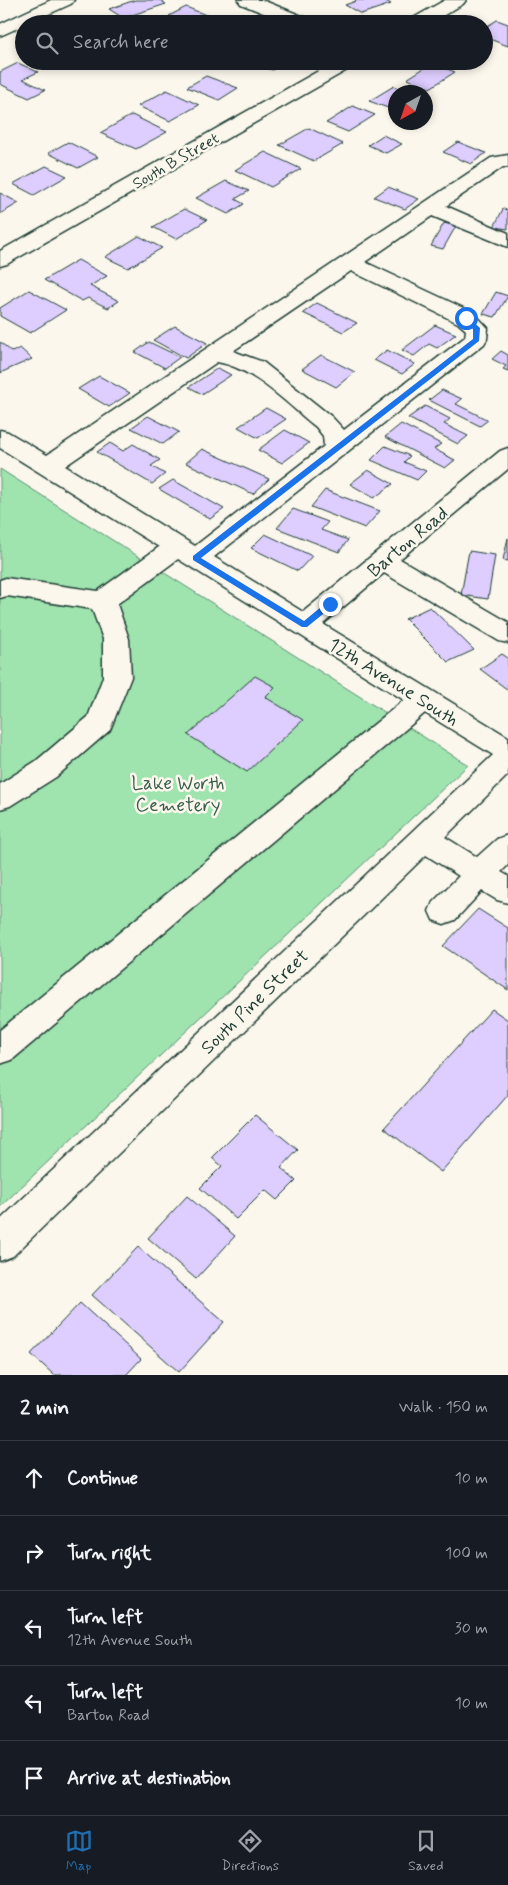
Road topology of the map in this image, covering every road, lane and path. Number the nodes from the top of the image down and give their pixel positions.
1 (65, 0) edge
2 (247, 0) edge
3 (457, 0) edge
4 (34, 15) edge
5 (284, 15) edge
6 (431, 15) edge
7 (15, 24) edge
8 (0, 31) edge
9 (334, 70) edge
10 (508, 161) edge
11 (430, 207) junction
12 (508, 242) edge
13 (0, 260) edge
14 (348, 262) junction
15 (212, 355) junction
16 (0, 437) edge
17 (336, 449) junction
18 (508, 456) edge
19 (48, 466) junction
20 (498, 478) edge
21 (187, 552) junction
22 (383, 561) junction
23 (0, 589) edge
24 (104, 601) junction
25 (305, 625) junction
26 (508, 634) edge
27 (423, 699) junction
28 (508, 751) edge
29 (508, 758) edge
30 (0, 798) edge
31 (424, 839) junction
32 (508, 847) edge
33 (480, 872) junction
34 (508, 891) edge
35 (444, 911) dead end
36 (0, 1050) edge
37 (0, 1244) edge

1 - 4 street
2 - 5 street
3 - 6 street
7 - 8 street
9 - 13 street, South B Street
10 - 11 street
11 - 12 street
11 - 14 street
14 - 15 street
14 - 17 street
15 - 17 street
15 - 19 street
16 - 19 street, 12th Avenue South
17 - 21 street
18 - 20 street, Barton Road
19 - 21 street, 12th Avenue South
20 - 22 street, Barton Road
21 - 24 street
21 - 25 street, 12th Avenue South
22 - 25 street, Barton Road
22 - 26 street
23 - 24 street
24 - 30 street
25 - 27 street, 12th Avenue South
27 - 28 street, 12th Avenue South
27 - 36 street
29 - 31 street, South Pine Street
31 - 33 street
31 - 37 street, South Pine Street
32 - 33 street
33 - 34 street
33 - 35 street

